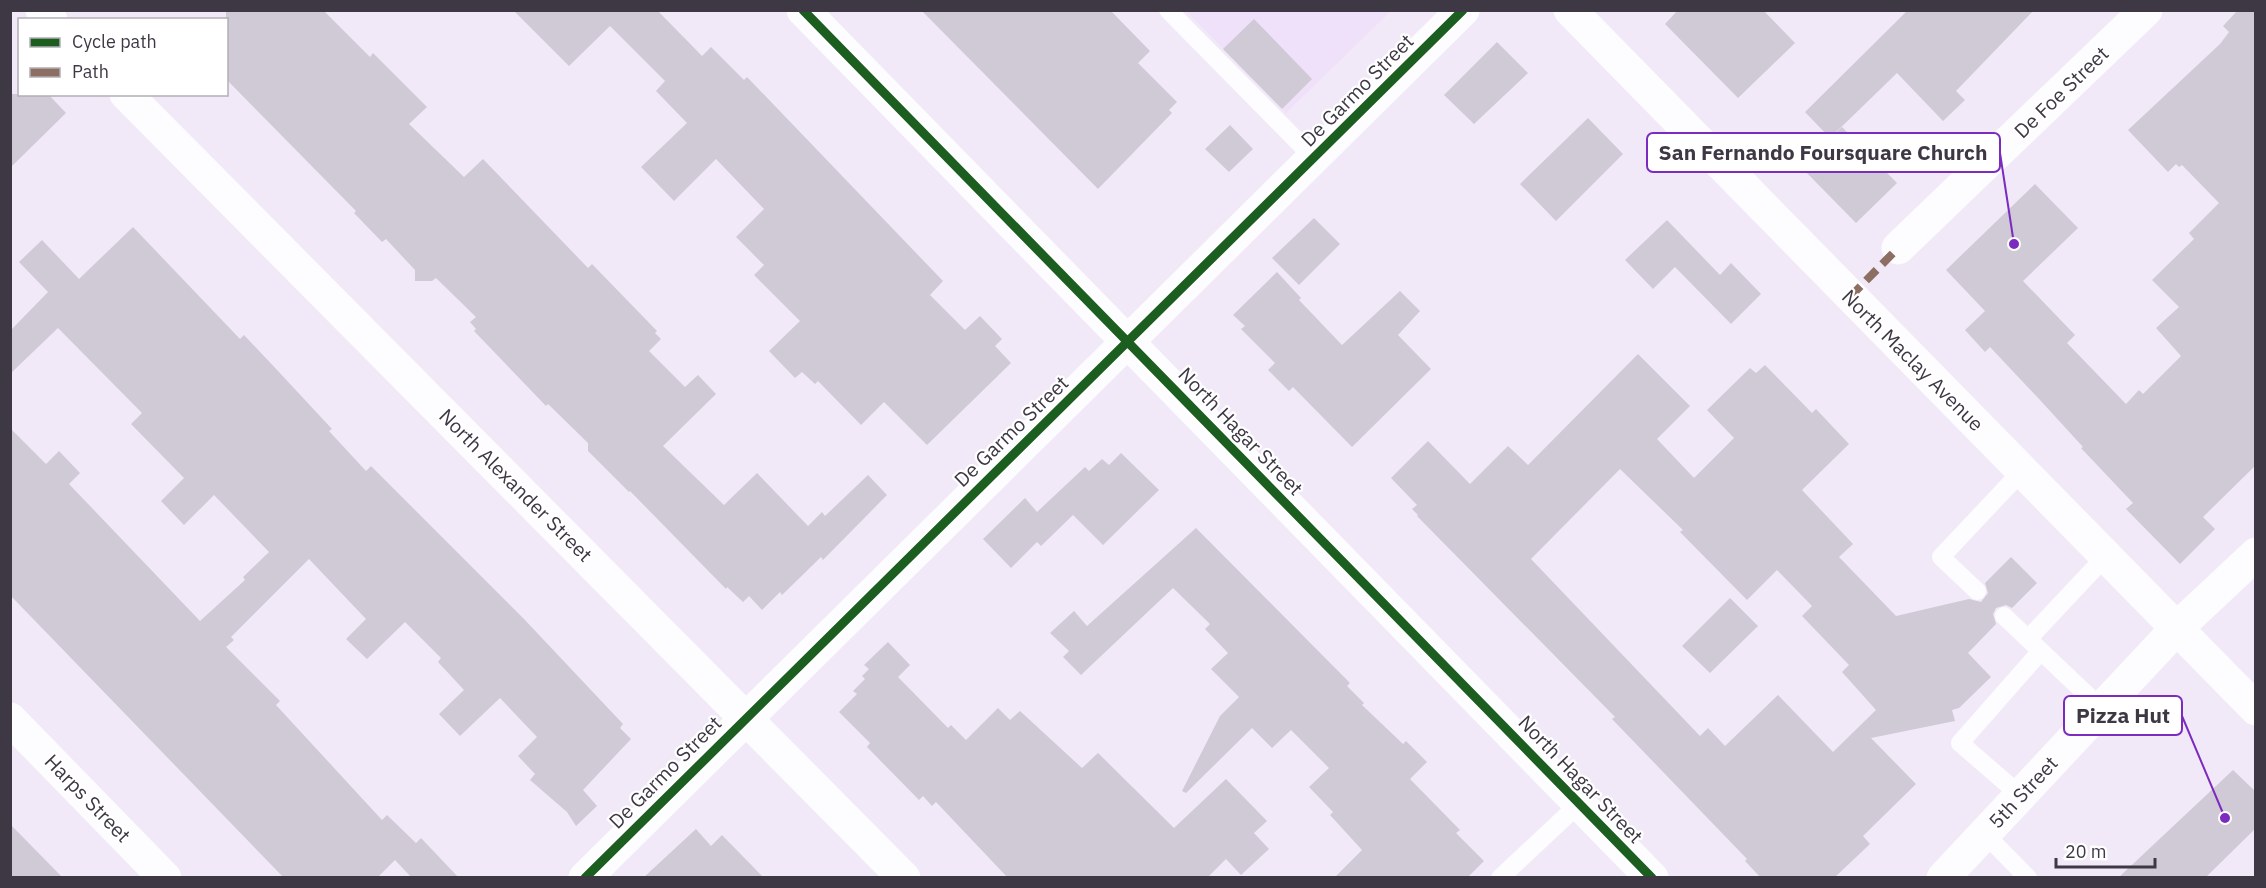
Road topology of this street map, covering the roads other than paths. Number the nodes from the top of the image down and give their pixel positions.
1 (803, 10) edge
2 (1168, 10) edge
3 (1463, 10) edge
4 (1570, 10) edge
5 (2146, 10) edge
6 (128, 96) edge
7 (1314, 158) junction
8 (1898, 248) dead end
9 (1128, 342) junction
10 (2022, 471) junction
11 (2256, 554) edge
12 (2106, 556) junction
13 (1977, 591) dead end
14 (2004, 616) dead end
15 (2177, 628) junction
16 (2034, 645) junction
17 (2102, 709) junction
18 (2256, 709) edge
19 (746, 716) junction
20 (10, 719) edge
21 (2020, 795) junction
22 (1580, 803) junction
23 (1984, 833) junction
24 (165, 878) edge
25 (585, 878) edge
26 (904, 878) edge
27 (1500, 878) edge
28 (1652, 878) edge
29 (1942, 878) edge
30 (2028, 878) edge

1 - 9 street, North Hagar Street
2 - 7 lane
3 - 7 street, De Garmo Street
4 - 10 street, North Maclay Avenue
5 - 8 street, De Foe Street
6 - 19 street, North Alexander Street
7 - 9 street, De Garmo Street
9 - 19 street, De Garmo Street
9 - 22 street, North Hagar Street
10 - 12 street, North Maclay Avenue
10 - 13 lane
11 - 15 street, 5th Street
12 - 15 street, North Maclay Avenue
12 - 16 lane
14 - 16 lane
15 - 17 street, 5th Street
15 - 18 street, North Maclay Avenue
16 - 17 lane
16 - 21 lane
17 - 21 street, 5th Street
19 - 25 street, De Garmo Street
19 - 26 street, North Alexander Street
20 - 24 street, Harps Street
21 - 23 street, 5th Street
22 - 27 lane
22 - 28 street, North Hagar Street
23 - 29 street, 5th Street
23 - 30 lane

